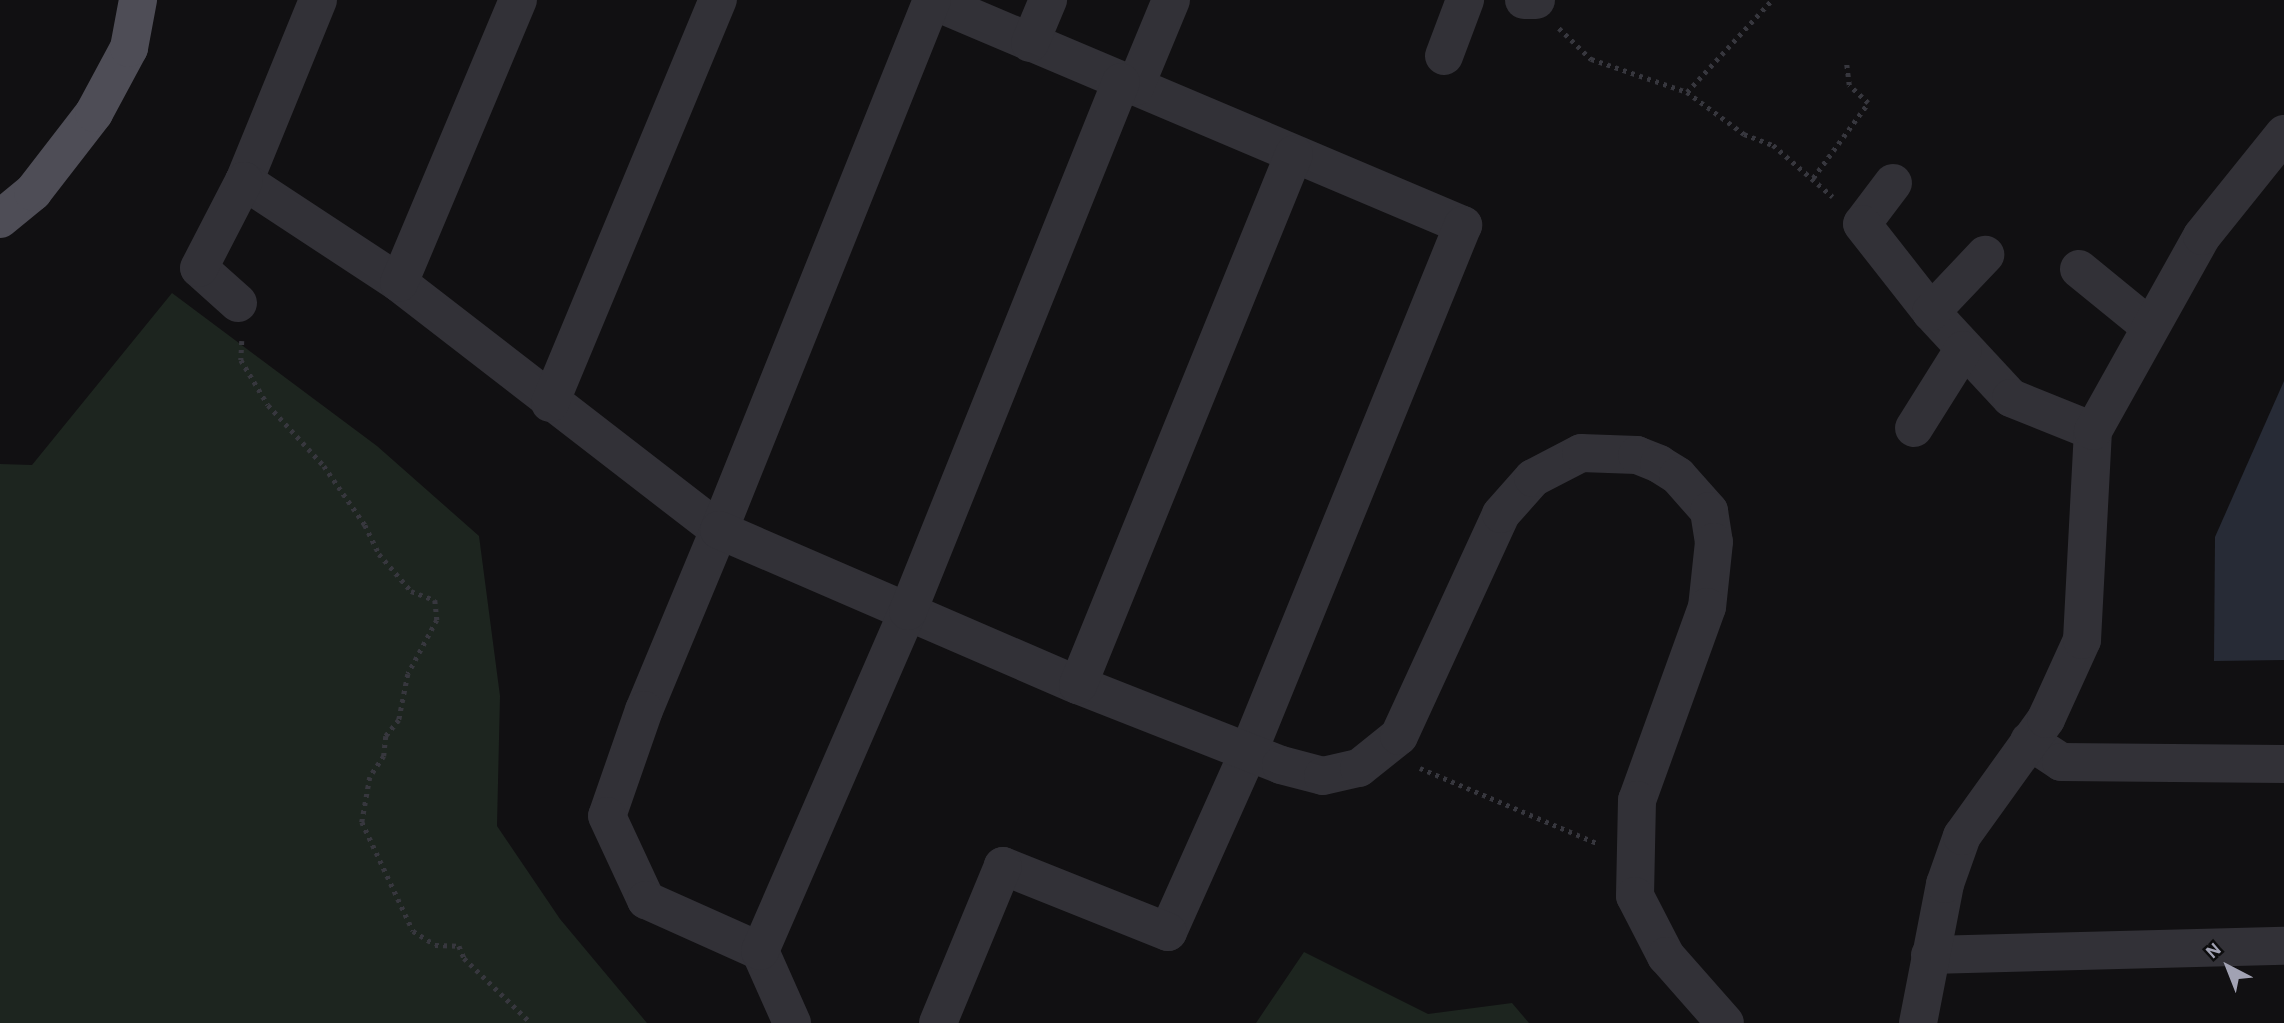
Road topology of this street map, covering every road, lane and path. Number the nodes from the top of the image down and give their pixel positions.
1 (138, 0) edge
2 (318, 0) edge
3 (518, 0) edge
4 (718, 0) edge
5 (932, 0) edge
6 (1048, 0) edge
7 (1171, 0) edge
8 (1465, 0) edge
9 (1772, 0) edge
10 (1532, 1) edge
11 (1030, 43) junction
12 (1444, 56) dead end
13 (1846, 60) dead end
14 (1128, 85) junction
15 (1687, 92) junction
16 (2284, 134) edge
17 (1294, 154) junction
18 (1813, 178) junction
19 (244, 181) junction
20 (1894, 183) dead end
21 (0, 219) edge
22 (1862, 224) junction
23 (1985, 255) dead end
24 (2079, 269) dead end
25 (399, 283) junction
26 (238, 303) joint
27 (1931, 312) junction
28 (2149, 326) junction
29 (1963, 350) junction
30 (550, 403) junction
31 (1914, 428) dead end
32 (2093, 431) junction
33 (719, 530) junction
34 (908, 611) junction
35 (1079, 685) junction
36 (2029, 741) junction
37 (1383, 752) junction
38 (1248, 753) junction
39 (2284, 764) edge
40 (1632, 858) junction
41 (2284, 946) edge
42 (760, 951) junction
43 (1930, 955) junction
44 (531, 1023) edge
45 (792, 1023) edge
46 (938, 1023) edge
47 (1725, 1023) edge
48 (1918, 1023) edge

1 - 21 main road
2 - 19 street
3 - 25 street
4 - 30 street
5 - 11 street
5 - 33 street
6 - 11 street
7 - 14 street
8 - 12 street
9 - 15 path
10 - 15 path
11 - 14 street
13 - 18 path
14 - 17 street
14 - 34 street
15 - 18 path
16 - 28 street
17 - 35 street
17 - 38 street
18 - 22 path
19 - 25 street
19 - 26 street
20 - 22 street
22 - 27 street
23 - 27 street
24 - 28 street
25 - 30 street
26 - 44 path
27 - 29 street
28 - 32 street
29 - 31 street
29 - 32 street
30 - 33 street
32 - 36 street
33 - 34 street
33 - 42 street
34 - 35 street
34 - 42 street
35 - 38 street
36 - 39 street
36 - 43 street
37 - 38 street
37 - 40 path
37 - 40 street
38 - 46 street
40 - 47 street
41 - 43 street
42 - 45 street
43 - 48 street

